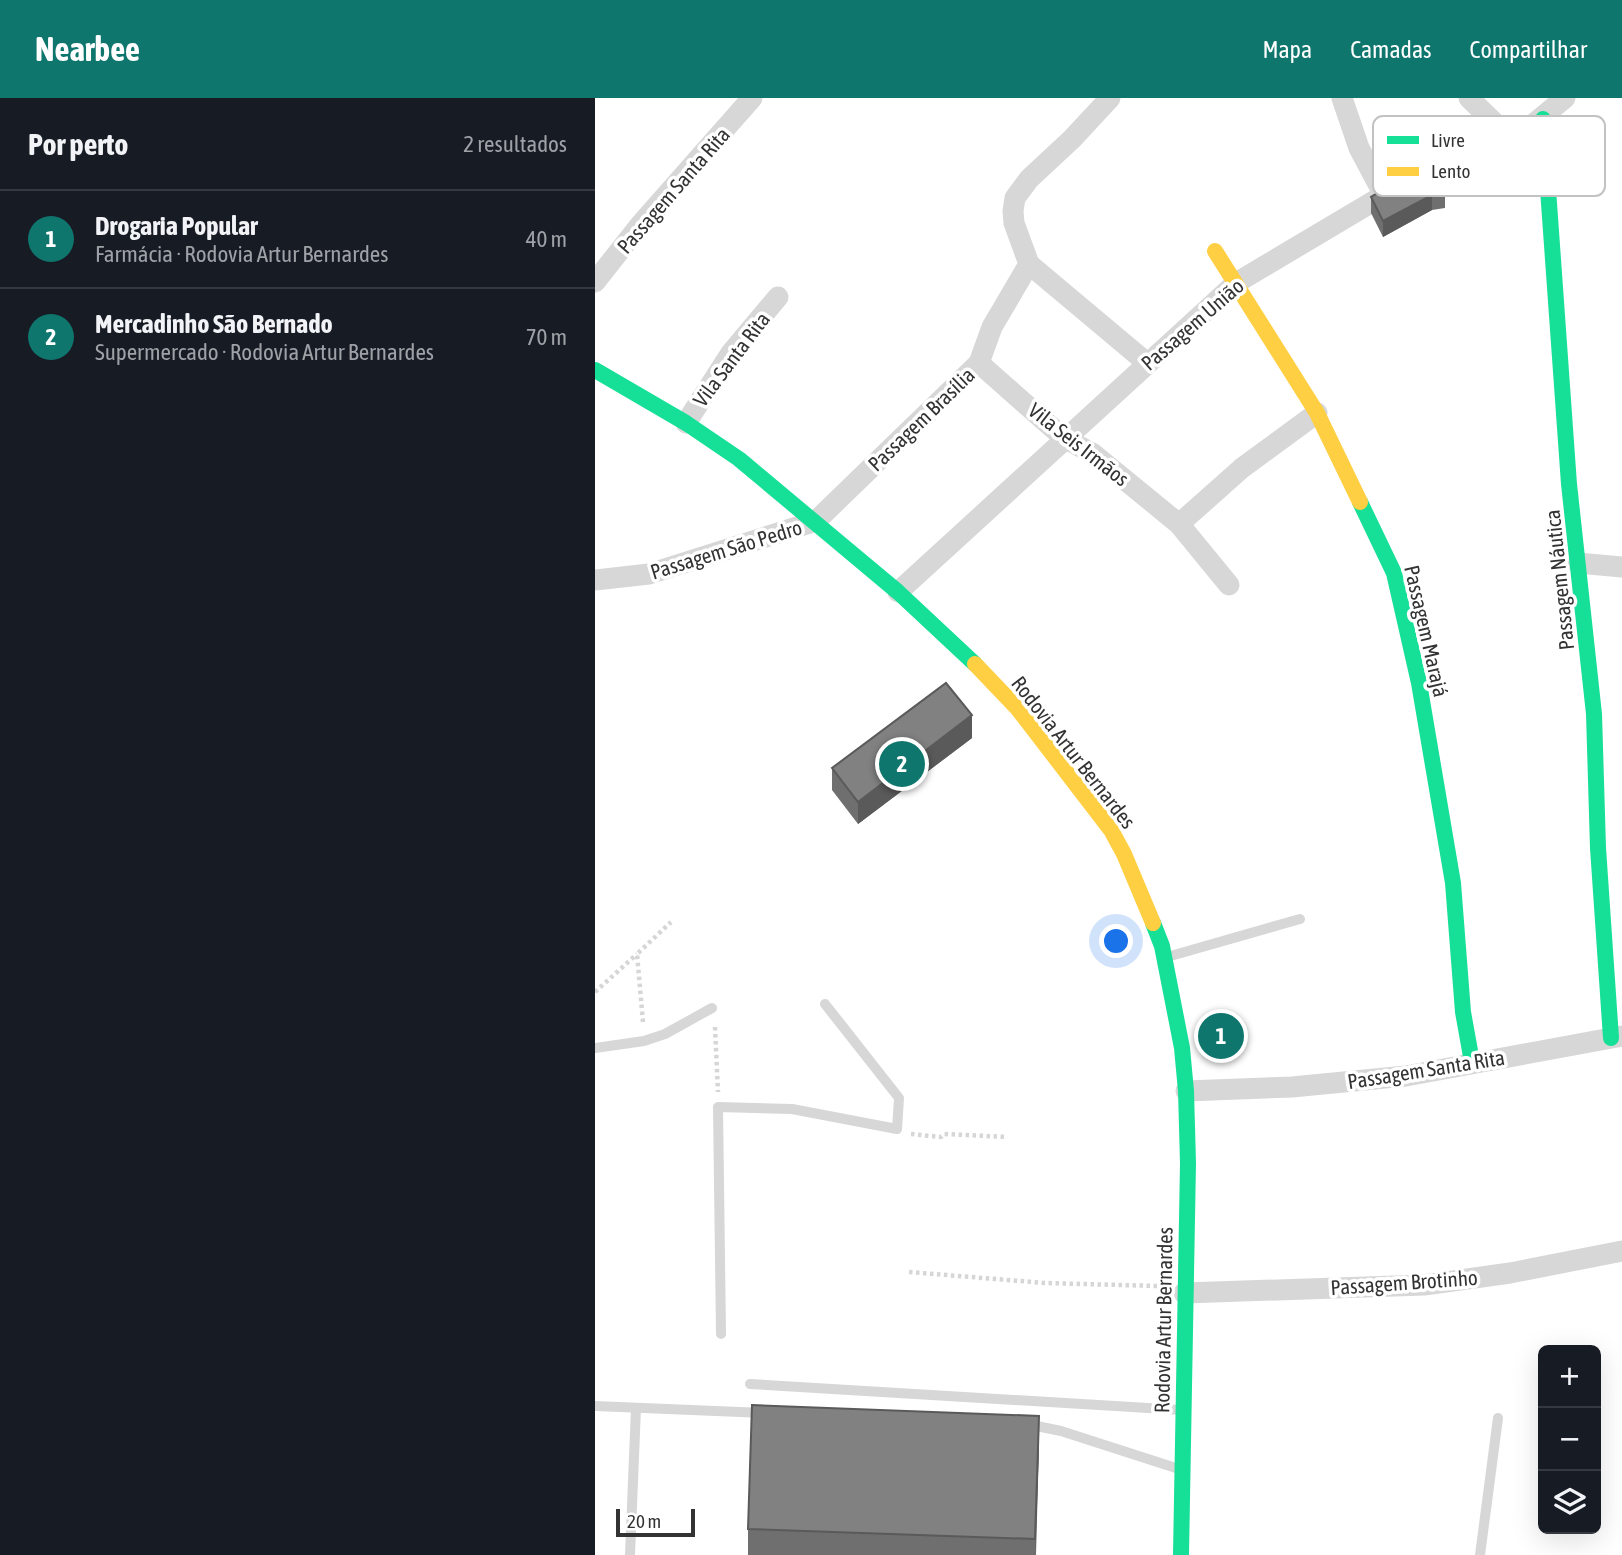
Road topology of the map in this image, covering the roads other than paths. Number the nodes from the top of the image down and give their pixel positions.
1 (752, 98) edge
2 (1110, 98) edge
3 (1342, 98) edge
4 (1469, 98) edge
5 (1565, 98) edge
6 (1487, 116) edge
7 (1545, 116) edge
8 (1373, 174) edge
9 (1382, 196) edge
10 (1548, 196) edge
11 (1215, 251) dead end
12 (1029, 264) junction
13 (595, 282) edge
14 (1236, 284) junction
15 (778, 296) dead end
16 (979, 363) junction
17 (1147, 363) junction
18 (595, 370) edge
19 (1317, 413) junction
20 (686, 423) junction
21 (1065, 438) junction
22 (816, 521) junction
23 (1179, 524) junction
24 (1578, 563) junction
25 (1622, 567) edge
26 (595, 580) edge
27 (1229, 585) dead end
28 (898, 592) junction
29 (1300, 919) dead end
30 (1165, 957) junction
31 (825, 1004) dead end
32 (712, 1008) road end
33 (1616, 1037) edge
34 (595, 1048) edge
35 (1472, 1062) junction
36 (1186, 1091) junction
37 (1622, 1251) edge
38 (1184, 1290) junction
39 (721, 1334) dead end
40 (750, 1384) dead end
41 (595, 1406) edge
42 (636, 1408) junction
43 (1182, 1410) junction
44 (775, 1413) edge
45 (1498, 1418) dead end
46 (1011, 1423) edge
47 (1182, 1470) junction
48 (630, 1555) edge
49 (1181, 1555) edge
50 (1480, 1555) edge

1 - 13 street, Passagem Santa Rita
2 - 12 street
3 - 8 street
4 - 6 street
5 - 7 street, Passagem União
9 - 14 street, Passagem União
10 - 24 street, Passagem Náutica
11 - 14 street, Passagem Marajá
12 - 16 street, Passagem Brasília
12 - 17 street
14 - 17 street, Passagem União
14 - 19 street, Passagem Marajá
15 - 20 street, Vila Santa Rita
16 - 21 street, Vila Seis Irmãos
16 - 22 street, Passagem Brasília
17 - 21 street, Passagem União
18 - 20 street, Rodovia Artur Bernardes
19 - 23 street
19 - 35 street, Passagem Marajá
20 - 22 street, Rodovia Artur Bernardes
21 - 23 street, Vila Seis Irmãos
21 - 28 street, Passagem União
22 - 26 street, Passagem São Pedro
22 - 28 street, Rodovia Artur Bernardes
23 - 27 street, Vila Seis Irmãos
24 - 25 street
24 - 33 street, Passagem Náutica
28 - 30 street, Rodovia Artur Bernardes
29 - 30 lane
30 - 36 street, Rodovia Artur Bernardes
31 - 39 lane
32 - 34 lane
33 - 35 street, Passagem Santa Rita
35 - 36 street, Passagem Santa Rita
36 - 38 street, Rodovia Artur Bernardes
37 - 38 street, Passagem Brotinho
38 - 43 street, Rodovia Artur Bernardes
40 - 43 lane
41 - 42 lane
42 - 44 lane
42 - 48 lane
43 - 47 street, Rodovia Artur Bernardes
45 - 50 lane
46 - 47 lane
47 - 49 street, Rodovia Artur Bernardes

